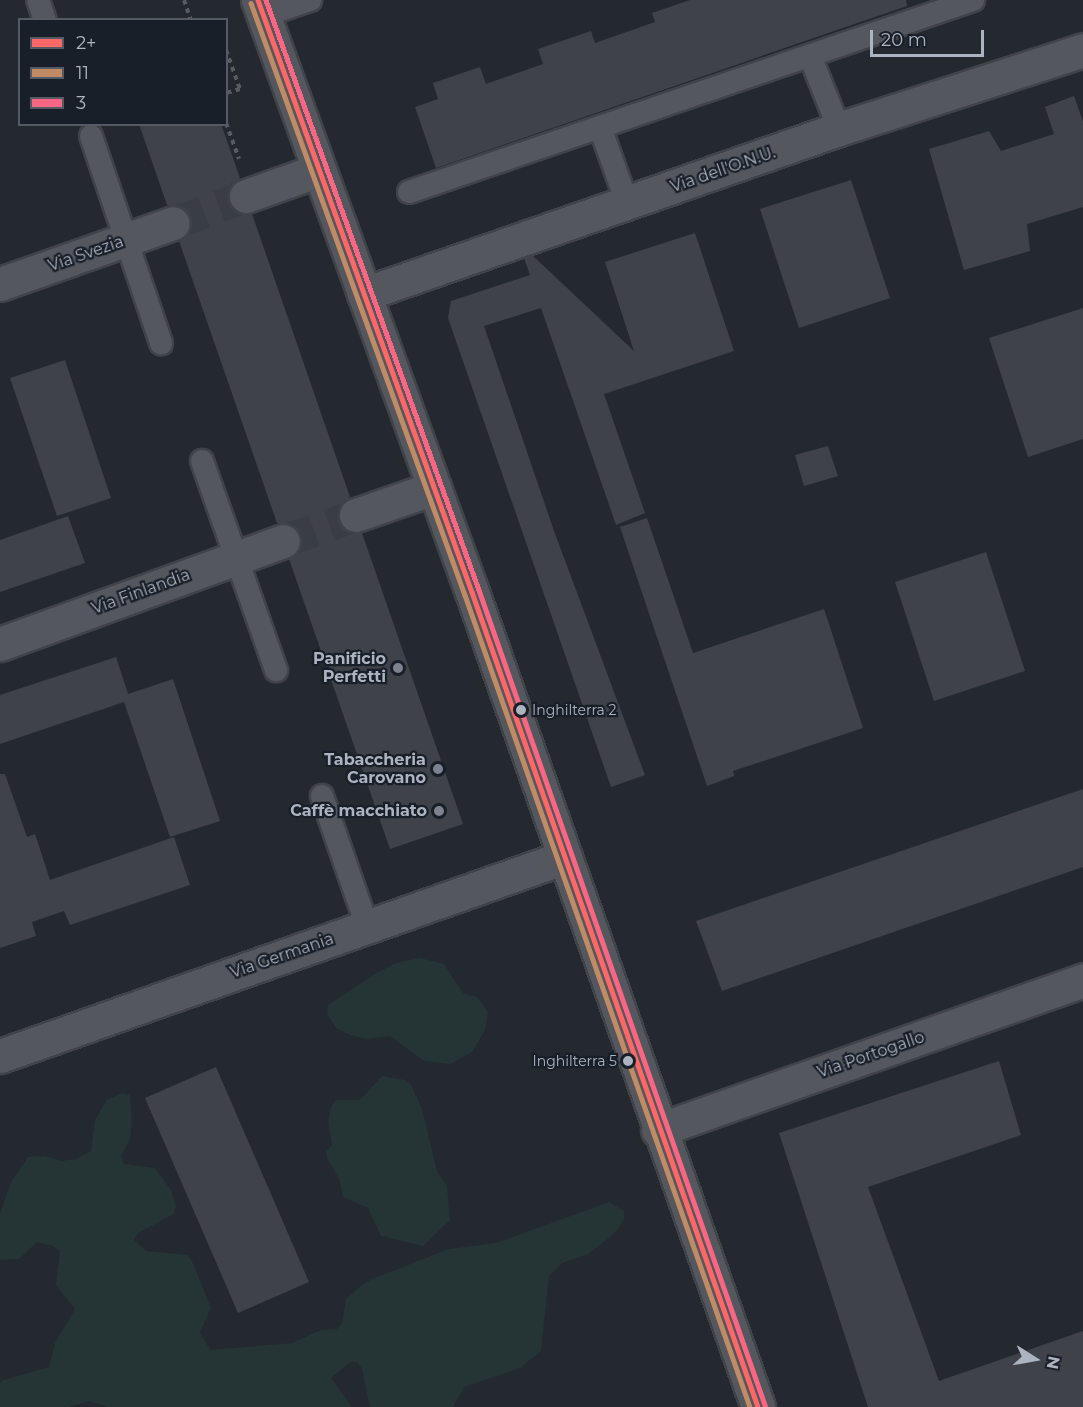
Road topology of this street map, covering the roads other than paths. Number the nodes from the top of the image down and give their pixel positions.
1 (38, 0) edge
2 (310, 0) edge
3 (973, 0) edge
4 (261, 8) edge
5 (44, 18) edge
6 (1083, 50) edge
7 (810, 56) junction
8 (600, 127) junction
9 (839, 129) junction
10 (92, 136) dead end
11 (320, 170) junction
12 (409, 192) dead end
13 (246, 196) tunnel mouth
14 (627, 203) junction
15 (173, 223) tunnel mouth
16 (126, 240) junction
17 (0, 284) edge
18 (364, 294) junction
19 (161, 343) dead end
20 (201, 461) dead end
21 (434, 488) junction
22 (356, 515) tunnel mouth
23 (283, 541) tunnel mouth
24 (236, 558) junction
25 (0, 644) edge
26 (276, 670) dead end
27 (322, 796) dead end
28 (565, 857) junction
29 (367, 926) junction
30 (1083, 980) edge
31 (0, 1056) edge
32 (658, 1130) junction
33 (758, 1407) edge

1 - 5 lane
2 - 4 lane
3 - 7 lane
4 - 11 street
6 - 9 street, Via dell'O.N.U.
7 - 8 lane
7 - 9 lane
8 - 12 lane
8 - 14 lane
9 - 14 street, Via dell'O.N.U.
10 - 16 lane
11 - 13 street
11 - 18 street
14 - 18 street, Via dell'O.N.U.
15 - 16 street, Via Svezia
16 - 17 street, Via Svezia
16 - 19 lane
18 - 21 street
20 - 24 lane
21 - 22 street
21 - 28 street
23 - 24 street, Via Finlandia
24 - 25 street, Via Finlandia
24 - 26 lane
27 - 29 lane
28 - 29 street, Via Germania
28 - 32 street
29 - 31 street, Via Germania
30 - 32 street, Via Portogallo
32 - 33 street

